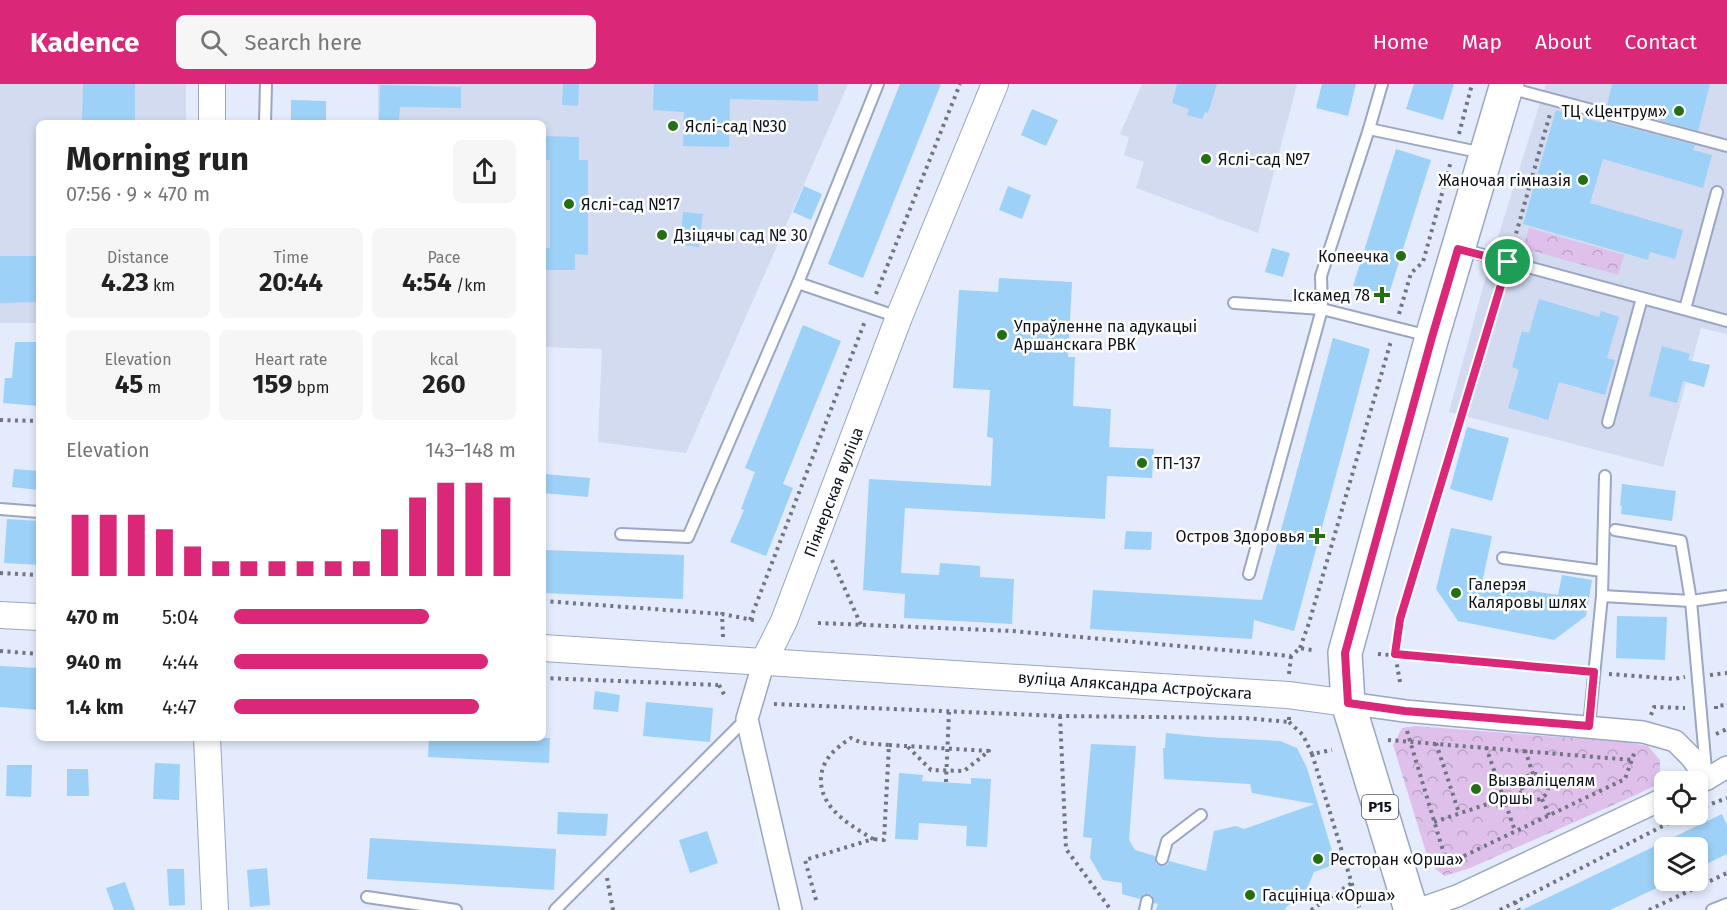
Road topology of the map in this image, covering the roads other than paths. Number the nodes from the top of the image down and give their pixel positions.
1 (212, 84) edge
2 (266, 84) edge
3 (878, 84) edge
4 (995, 84) edge
5 (1382, 84) edge
6 (1507, 86) edge
7 (212, 120) edge
8 (266, 120) edge
9 (1369, 129) junction
10 (1727, 146) edge
11 (1486, 154) junction
12 (1717, 192) dead end
13 (1458, 249) junction
14 (798, 283) junction
15 (1642, 298) junction
16 (1234, 303) dead end
17 (1322, 309) junction
18 (1685, 309) junction
19 (898, 317) junction
20 (1727, 321) edge
21 (1432, 337) junction
22 (1608, 422) dead end
23 (1605, 476) dead end
24 (0, 509) edge
25 (36, 512) edge
26 (1615, 530) dead end
27 (621, 534) dead end
28 (1503, 558) dead end
29 (1602, 571) junction
30 (1249, 574) dead end
31 (1602, 596) junction
32 (1727, 596) edge
33 (1691, 601) junction
34 (0, 615) edge
35 (36, 617) edge
36 (546, 648) edge
37 (764, 661) junction
38 (1348, 703) junction
39 (747, 719) junction
40 (1589, 726) junction
41 (207, 741) edge
42 (1727, 767) edge
43 (1697, 771) edge
44 (1702, 771) edge
45 (1708, 778) edge
46 (1654, 803) edge
47 (1201, 815) dead end
48 (1162, 859) dead end
49 (367, 897) dead end
50 (1727, 904) edge
51 (214, 910) edge
52 (456, 910) edge
53 (555, 910) edge
54 (791, 910) edge
55 (1411, 910) edge
56 (1417, 910) edge
57 (1712, 910) edge

1 - 7 street
2 - 8 lane
3 - 14 lane
4 - 19 street, Піянерская вуліца
5 - 9 lane
6 - 10 lane
6 - 11 main road, Р15
9 - 11 lane
9 - 17 lane
11 - 13 main road, Р15
12 - 18 lane
13 - 15 lane
13 - 21 main road, Р15
14 - 19 lane
14 - 27 lane
15 - 18 lane
15 - 22 lane
16 - 17 lane
17 - 21 lane
17 - 30 lane
18 - 20 lane
19 - 37 street, Піянерская вуліца
21 - 38 main road, Р15
23 - 29 lane
24 - 25 lane
26 - 33 lane
28 - 29 lane
29 - 31 lane
31 - 33 lane
31 - 40 lane
32 - 33 lane
33 - 44 lane
34 - 35 street
36 - 37 street, вуліца Аляксандра Астроўскага
37 - 38 street, вуліца Аляксандра Астроўскага
37 - 39 street, Піянерская вуліца
38 - 40 street, вуліца Аляксандра Астроўскага
38 - 55 main road, Р15
39 - 53 lane
39 - 54 street, Піянерская вуліца
40 - 43 street, вуліца Аляксандра Астроўскага
41 - 51 street
42 - 45 street
46 - 56 street
47 - 48 lane
49 - 52 lane
50 - 57 lane

